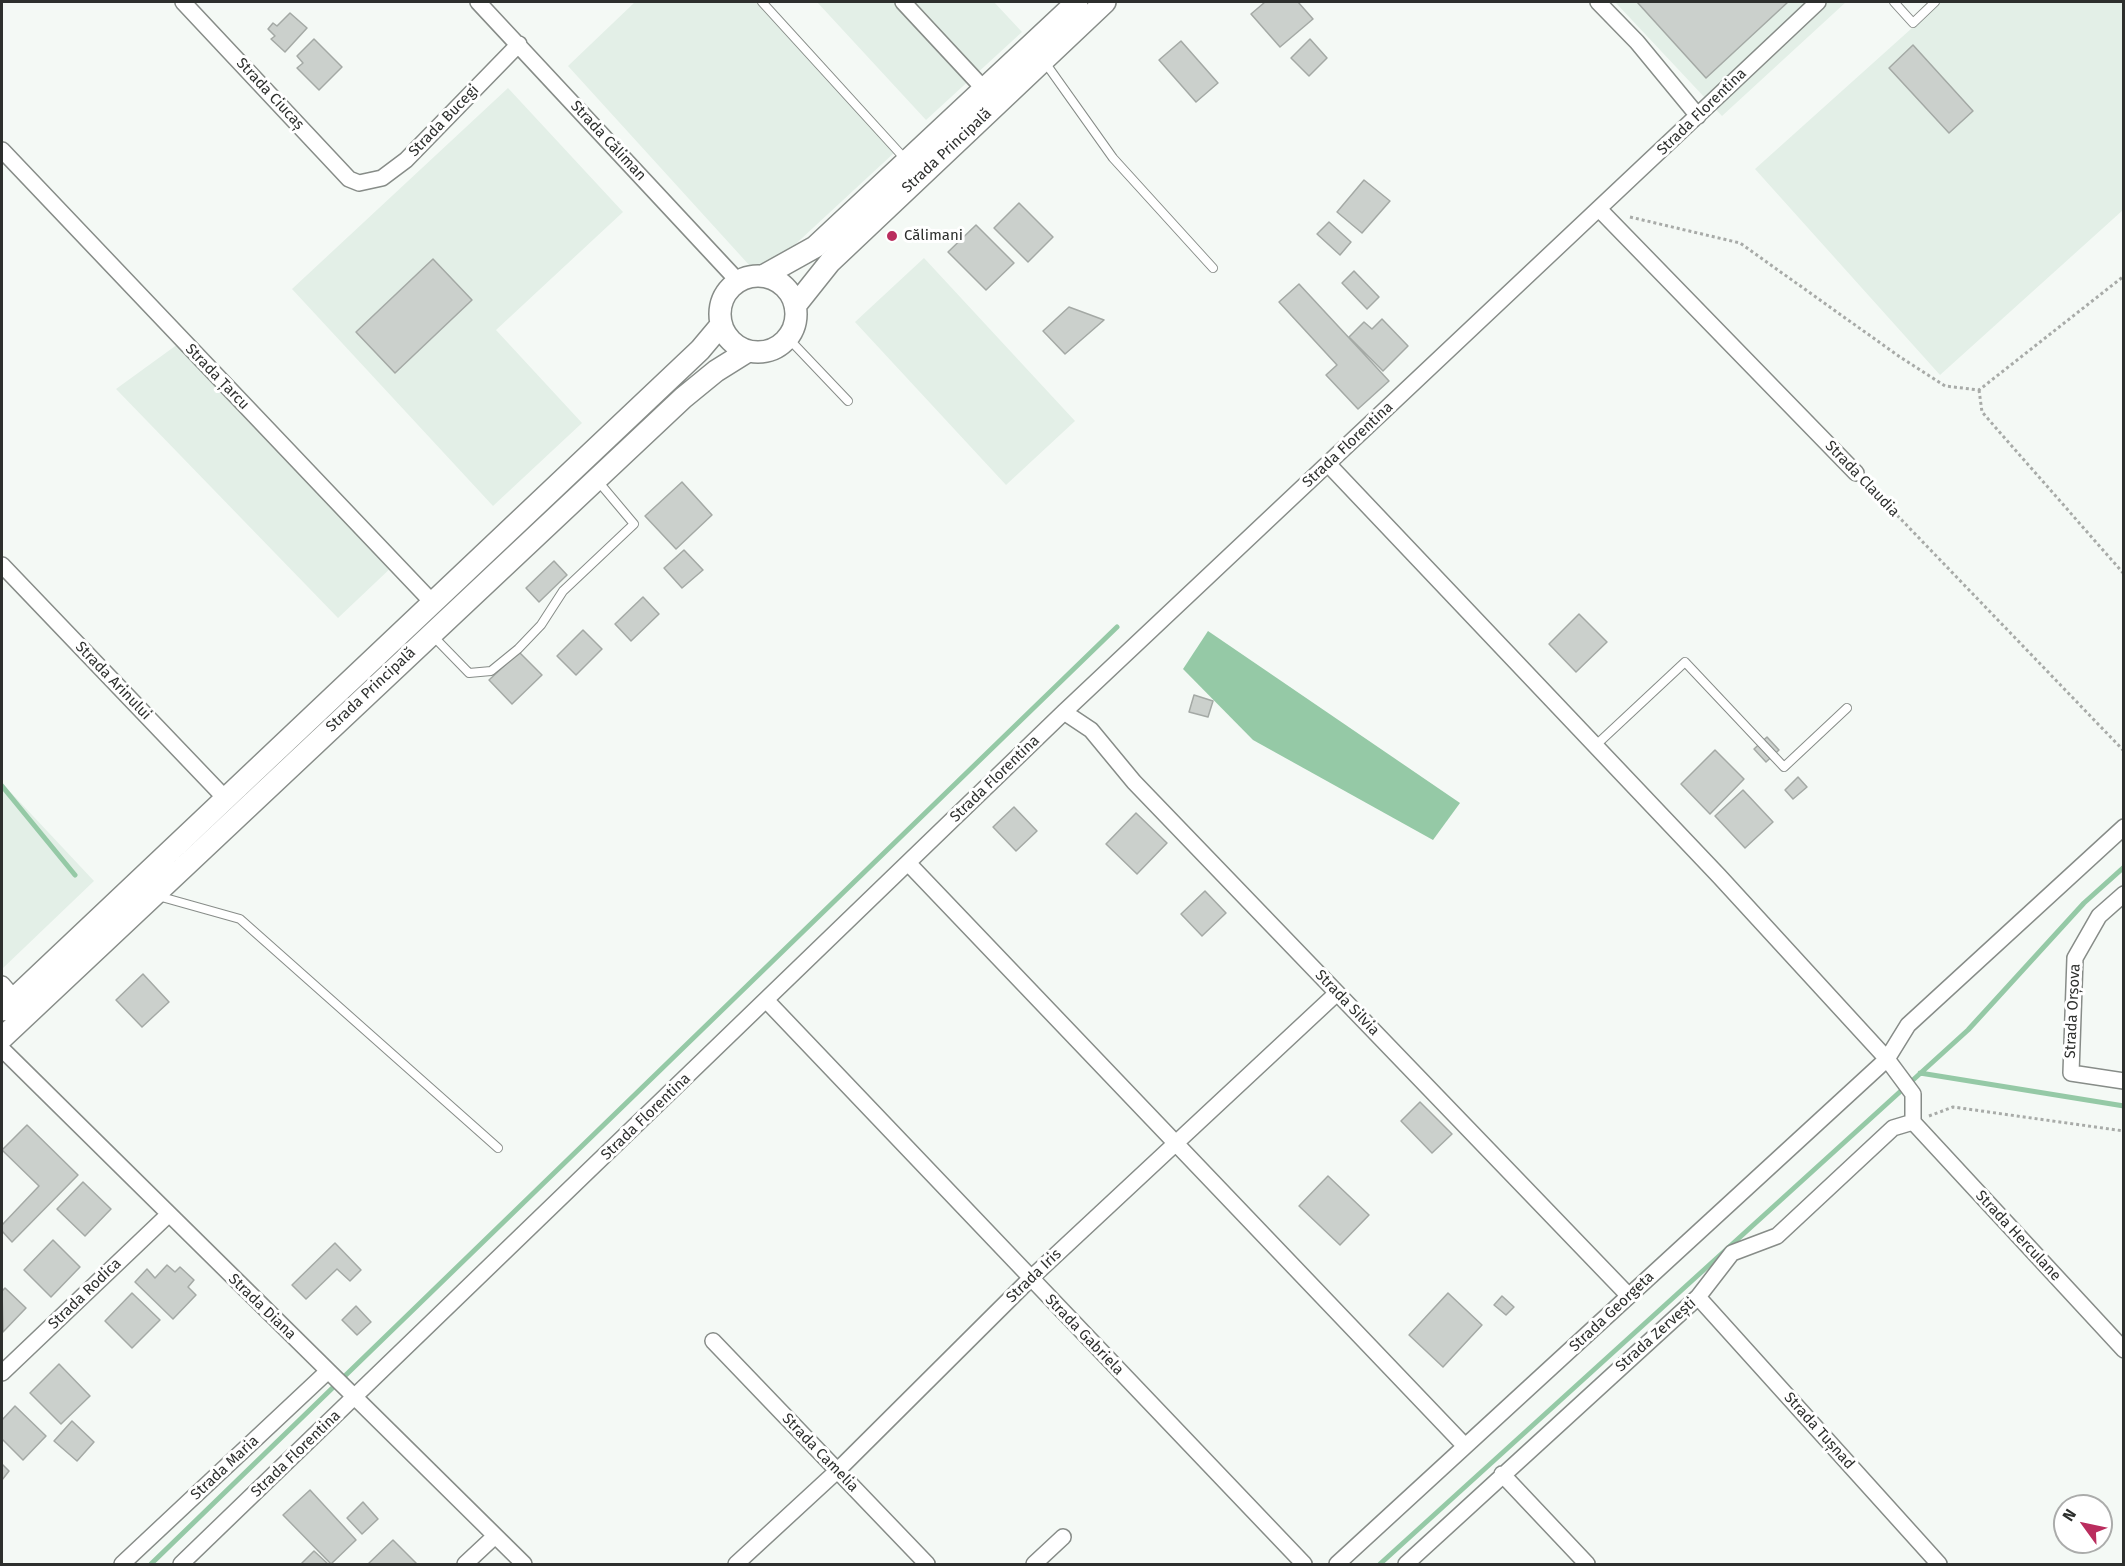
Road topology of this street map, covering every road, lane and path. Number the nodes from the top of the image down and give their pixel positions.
1 (183, 2) edge
2 (478, 2) edge
3 (762, 2) edge
4 (903, 2) edge
5 (1077, 2) edge
6 (1104, 2) edge
7 (1598, 2) edge
8 (1818, 2) edge
9 (1894, 2) edge
10 (1935, 2) edge
11 (519, 45) junction
12 (1043, 60) junction
13 (984, 89) junction
14 (1698, 116) junction
15 (2, 150) edge
16 (906, 160) junction
17 (359, 183) joint
18 (1599, 209) junction
19 (1213, 268) dead end
20 (764, 276) junction
21 (2124, 276) edge
22 (738, 281) junction
23 (795, 306) junction
24 (721, 325) junction
25 (788, 338) junction
26 (748, 351) junction
27 (1979, 390) junction
28 (848, 401) dead end
29 (1329, 465) junction
30 (1856, 473) joint
31 (597, 480) junction
32 (2, 565) edge
33 (2124, 574) edge
34 (433, 603) junction
35 (431, 634) junction
36 (1847, 708) dead end
37 (1064, 712) junction
38 (1595, 746) junction
39 (2124, 751) edge
40 (225, 798) junction
41 (2124, 827) edge
42 (909, 864) junction
43 (154, 894) junction
44 (2124, 894) edge
45 (1336, 993) junction
46 (6, 997) edge
47 (766, 1000) junction
48 (2, 1038) edge
49 (2, 1049) edge
50 (1887, 1059) junction
51 (2124, 1081) edge
52 (1913, 1122) junction
53 (2124, 1131) edge
54 (1175, 1143) junction
55 (498, 1149) dead end
56 (168, 1215) junction
57 (1030, 1279) junction
58 (1629, 1296) junction
59 (1698, 1297) junction
60 (713, 1341) dead end
61 (2124, 1350) edge
62 (2, 1373) edge
63 (330, 1374) junction
64 (350, 1395) junction
65 (1465, 1446) junction
66 (837, 1471) junction
67 (1502, 1474) junction
68 (495, 1536) junction
69 (1063, 1538) dead end
70 (122, 1564) edge
71 (181, 1564) edge
72 (465, 1564) edge
73 (524, 1564) edge
74 (736, 1564) edge
75 (927, 1564) edge
76 (1034, 1564) edge
77 (1304, 1564) edge
78 (1336, 1564) edge
79 (1406, 1564) edge
80 (1587, 1564) edge
81 (1939, 1564) edge

1 - 17 street, Strada Ciucaș
2 - 11 street, Strada Căliman
3 - 16 lane
4 - 13 street
5 - 13 main road, Strada Principală
6 - 12 main road, Strada Principală
7 - 14 street
8 - 14 street, Strada Florentina
9 - 10 lane
11 - 17 street, Strada Bucegi
11 - 22 street, Strada Căliman
12 - 19 lane
12 - 23 main road, Strada Principală
13 - 16 main road, Strada Principală
14 - 18 street, Strada Florentina
15 - 34 street, Strada Țarcu
16 - 20 main road, Strada Principală
18 - 27 path
18 - 29 street, Strada Florentina
18 - 30 street, Strada Claudia
20 - 22 main road
20 - 23 main road
21 - 27 path
22 - 24 main road
23 - 25 main road
24 - 26 main road
24 - 34 main road, Strada Principală
25 - 26 main road
25 - 28 lane
26 - 31 main road, Strada Principală
27 - 33 path
29 - 37 street, Strada Florentina
29 - 38 street
30 - 39 path, Strada Claudia
31 - 35 main road, Strada Principală
31 - 35 lane
32 - 40 street, Strada Arinului
34 - 40 main road, Strada Principală
35 - 43 main road, Strada Principală
36 - 38 lane
37 - 42 street, Strada Florentina
37 - 45 street, Strada Silvia
38 - 50 street
40 - 46 main road, Strada Principală
41 - 50 street, Strada Georgeta
42 - 47 street, Strada Florentina
42 - 54 street
43 - 48 main road, Strada Principală
43 - 55 lane
44 - 51 street, Strada Orșova
45 - 54 street, Strada Iris
45 - 58 street, Strada Silvia
47 - 57 street, Strada Gabriela
47 - 64 street, Strada Florentina
49 - 56 street, Strada Diana
50 - 52 street
50 - 58 street, Strada Georgeta
52 - 53 path
52 - 59 street, Strada Zervești
52 - 61 street, Strada Herculane
54 - 57 street, Strada Iris
54 - 65 street
56 - 62 street, Strada Rodica
56 - 63 street, Strada Diana
57 - 66 street, Strada Iris
57 - 77 street, Strada Gabriela
58 - 65 street, Strada Georgeta
59 - 67 street, Strada Zervești
59 - 81 street, Strada Tușnad
60 - 66 street, Strada Camelia
63 - 64 street, Strada Diana
63 - 70 street, Strada Maria
64 - 68 street, Strada Diana
64 - 71 street, Strada Florentina
65 - 78 street, Strada Georgeta
66 - 74 street, Strada Iris
66 - 75 street, Strada Camelia
67 - 79 street, Strada Zervești
67 - 80 street
68 - 72 street
68 - 73 street, Strada Diana
69 - 76 street

